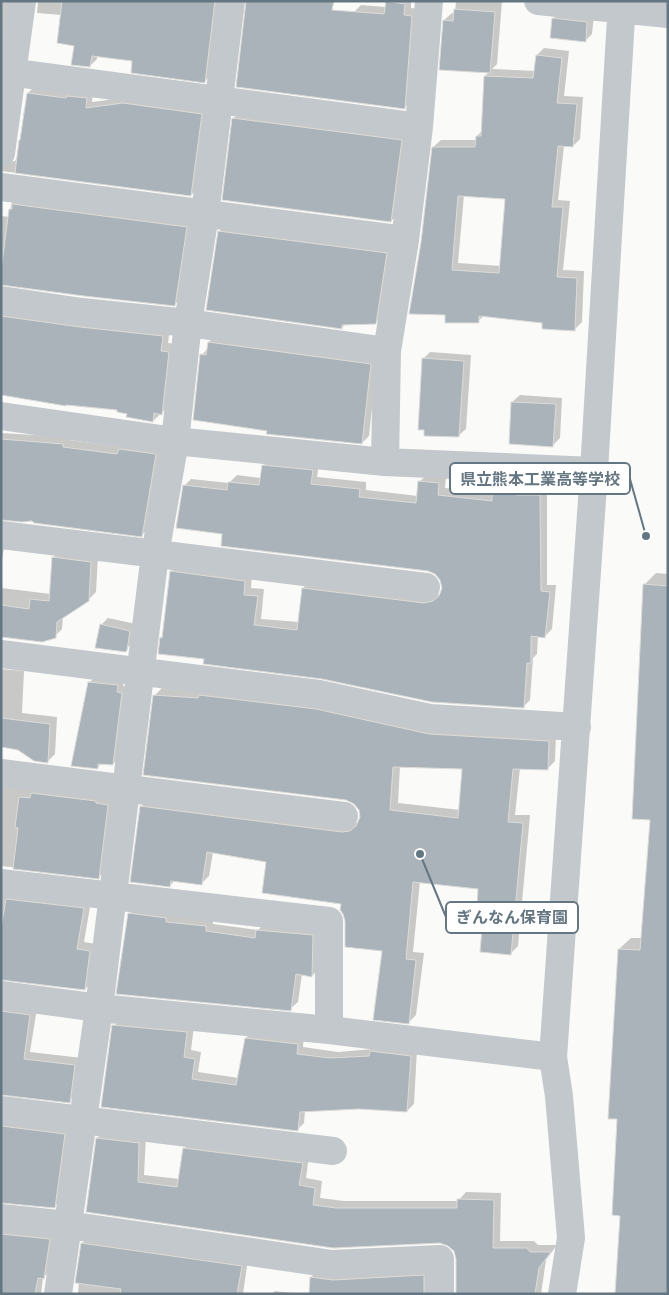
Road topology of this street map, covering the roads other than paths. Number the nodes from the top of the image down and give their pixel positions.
1 (22, 1) edge
2 (231, 1) edge
3 (428, 1) edge
4 (538, 1) edge
5 (622, 5) edge
6 (668, 14) edge
7 (7, 71) edge
8 (220, 100) junction
9 (419, 127) junction
10 (1, 154) edge
11 (1, 188) edge
12 (205, 214) junction
13 (405, 240) junction
14 (1, 300) edge
15 (188, 323) junction
16 (387, 351) junction
17 (1, 416) edge
18 (175, 441) junction
19 (386, 462) junction
20 (594, 471) junction
21 (1, 535) edge
22 (155, 554) junction
23 (426, 587) dead end
24 (1, 654) edge
25 (140, 671) junction
26 (576, 727) junction
27 (1, 773) edge
28 (127, 789) junction
29 (344, 816) dead end
30 (1, 883) edge
31 (112, 897) junction
32 (1, 995) edge
33 (98, 1008) junction
34 (329, 1030) junction
35 (553, 1057) junction
36 (1, 1110) edge
37 (83, 1119) junction
38 (333, 1151) dead end
39 (1, 1218) edge
40 (68, 1225) junction
41 (58, 1294) edge
42 (440, 1294) edge
43 (562, 1294) edge

1 - 7 street
2 - 8 street
3 - 9 street
4 - 5 street
5 - 6 street
5 - 20 street
7 - 8 street
7 - 10 street
8 - 9 street
8 - 12 street
9 - 13 street
11 - 12 street
12 - 13 street
12 - 15 street
13 - 16 street
14 - 15 street
15 - 16 street
15 - 18 street
16 - 19 street
17 - 18 street
18 - 19 street
18 - 22 street
19 - 20 street
20 - 26 street
21 - 22 street
22 - 23 street
22 - 25 street
24 - 25 street
25 - 26 street
25 - 28 street
26 - 35 street
27 - 28 street
28 - 29 street
28 - 31 street
30 - 31 street
31 - 33 street
31 - 34 street
32 - 33 street
33 - 34 street
33 - 37 street
34 - 35 street
35 - 43 street
36 - 37 street
37 - 38 street
37 - 40 street
39 - 40 street
40 - 41 street
40 - 42 street

